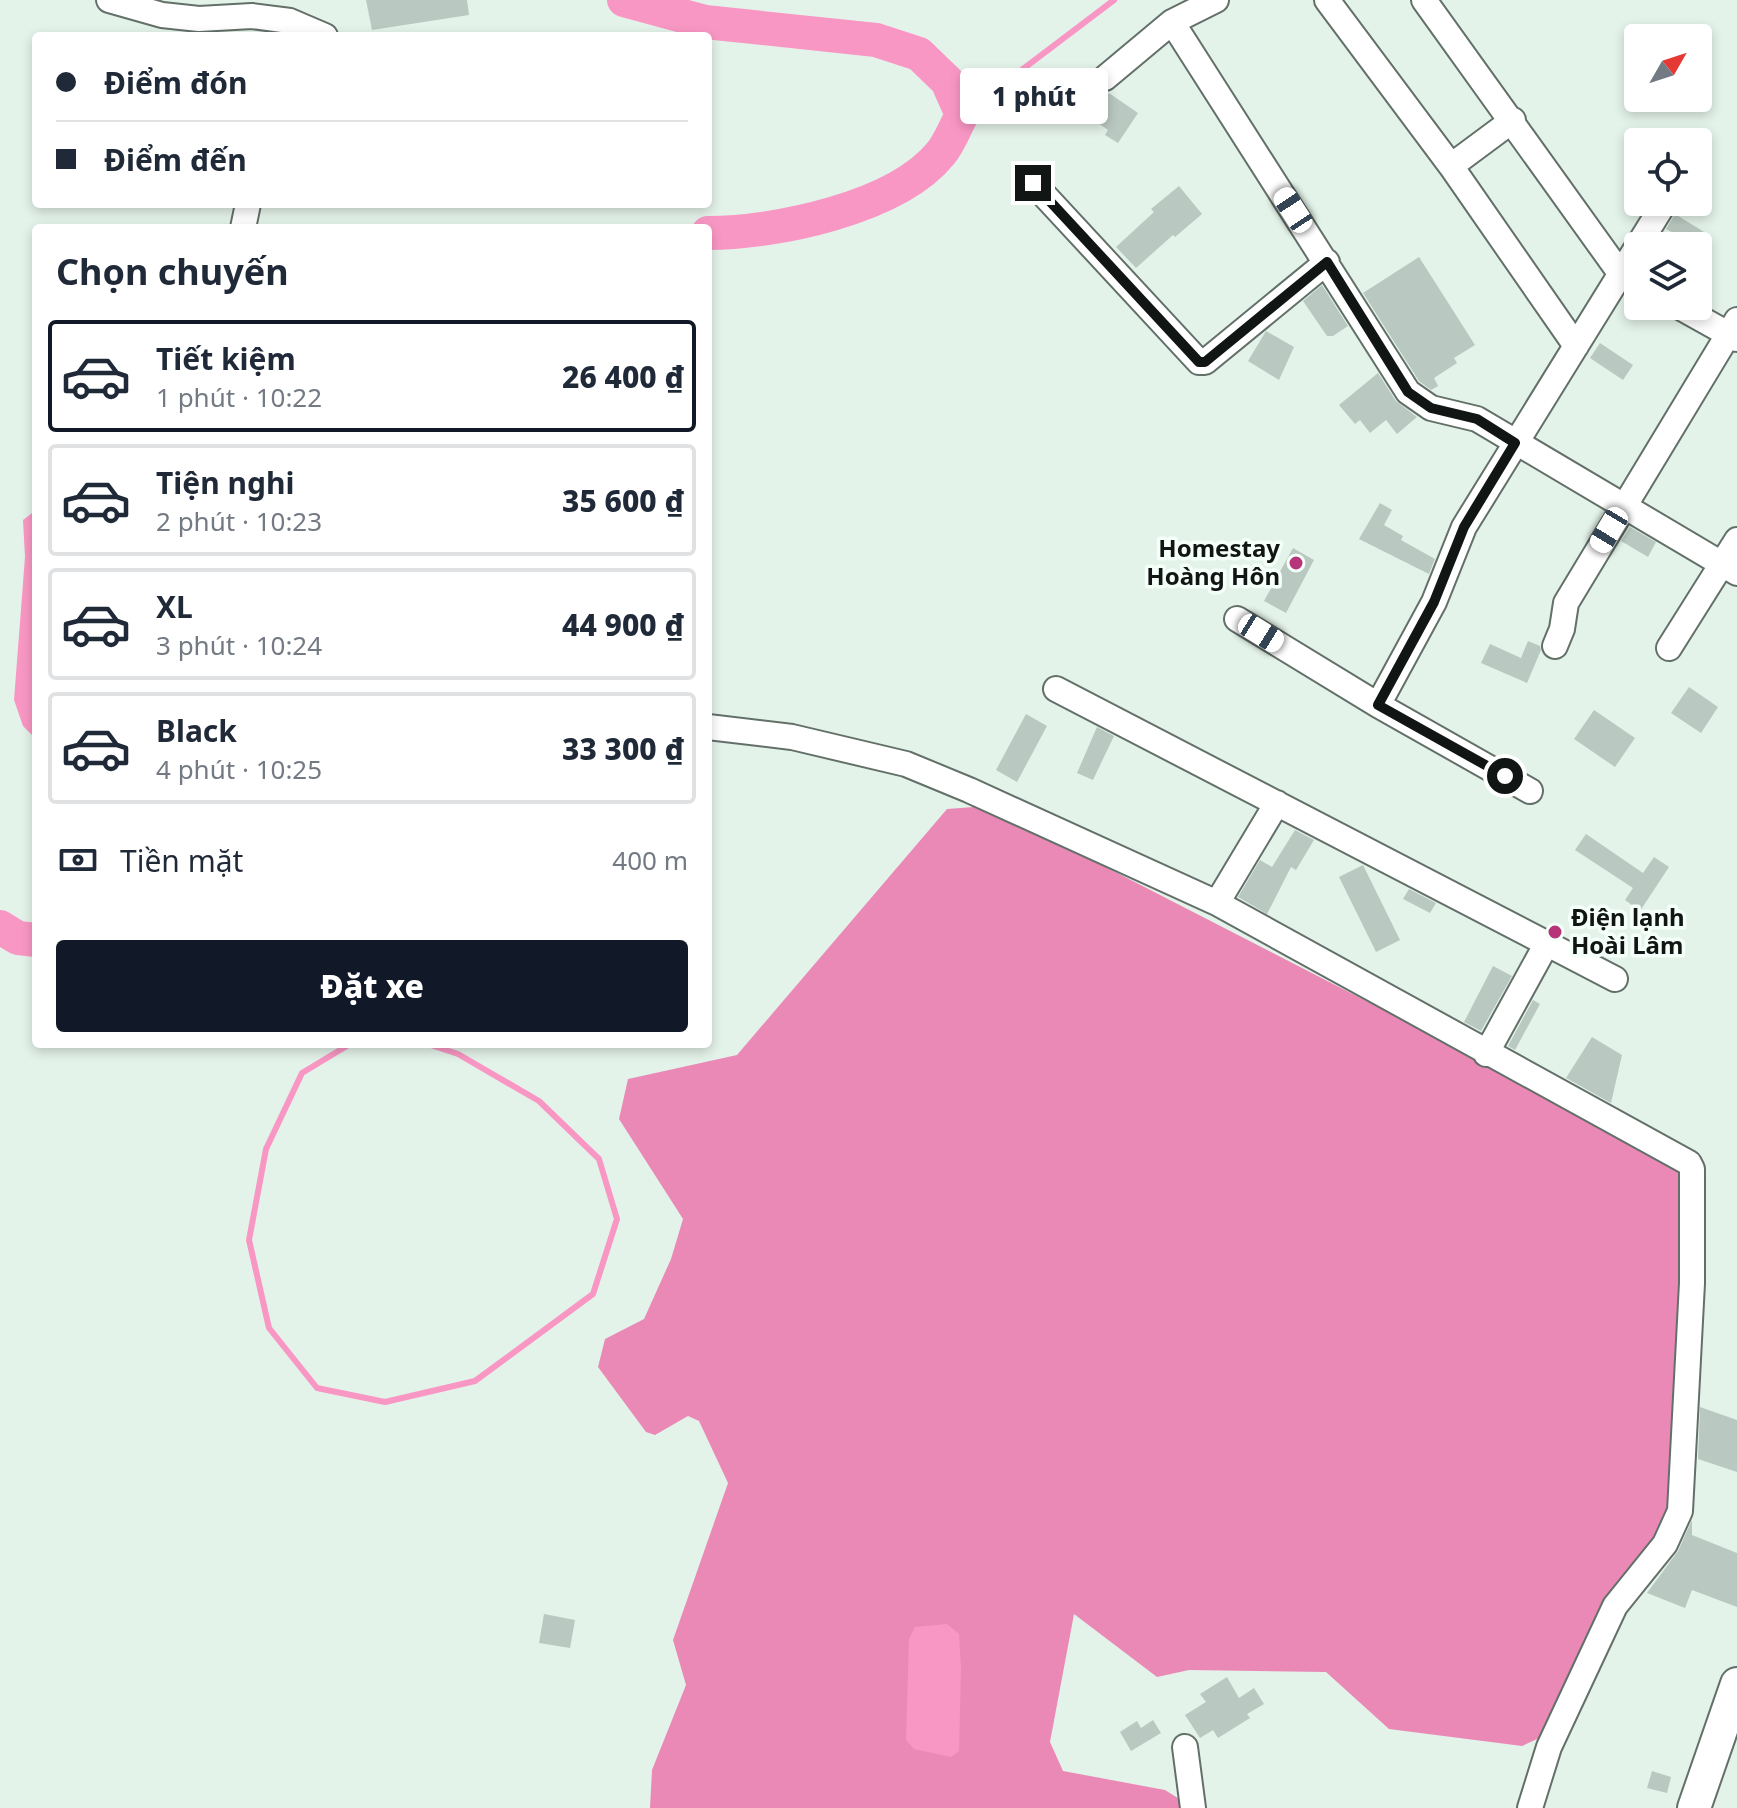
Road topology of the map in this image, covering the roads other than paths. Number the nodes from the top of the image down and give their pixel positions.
1 (109, 0) edge
2 (1216, 0) edge
3 (1327, 0) edge
4 (1424, 0) edge
5 (1172, 22) junction
6 (288, 29) edge
7 (1105, 78) dead end
8 (1513, 120) junction
9 (1451, 166) junction
10 (1033, 183) dead end
11 (1327, 262) junction
12 (1624, 271) edge
13 (1624, 284) edge
14 (1709, 320) edge
15 (1734, 331) edge
16 (1576, 346) junction
17 (1515, 443) junction
18 (1624, 506) junction
19 (1737, 540) edge
20 (1730, 568) edge
21 (1237, 619) dead end
22 (1555, 646) dead end
23 (1669, 648) dead end
24 (1056, 689) dead end
25 (1378, 705) junction
26 (712, 727) edge
27 (1530, 791) dead end
28 (1277, 803) junction
29 (1217, 903) junction
30 (1547, 943) junction
31 (1615, 979) dead end
32 (1486, 1054) junction
33 (1737, 1684) edge
34 (1185, 1747) dead end
35 (1193, 1808) edge
36 (1530, 1808) edge
37 (1694, 1808) edge

1 - 6 street
2 - 5 street
3 - 9 street
4 - 8 street
5 - 7 street
5 - 11 street
8 - 9 street
8 - 12 street
9 - 16 street
10 - 11 street
11 - 17 street
13 - 16 street
14 - 15 street
15 - 18 street
16 - 17 street
17 - 18 street
17 - 25 street
18 - 20 street
18 - 22 street
19 - 20 street
20 - 23 street
21 - 25 street
24 - 28 street
25 - 27 street
26 - 29 street
28 - 29 street
28 - 30 street
29 - 32 street
30 - 31 street
30 - 32 street
32 - 36 street
33 - 37 main road
34 - 35 street

